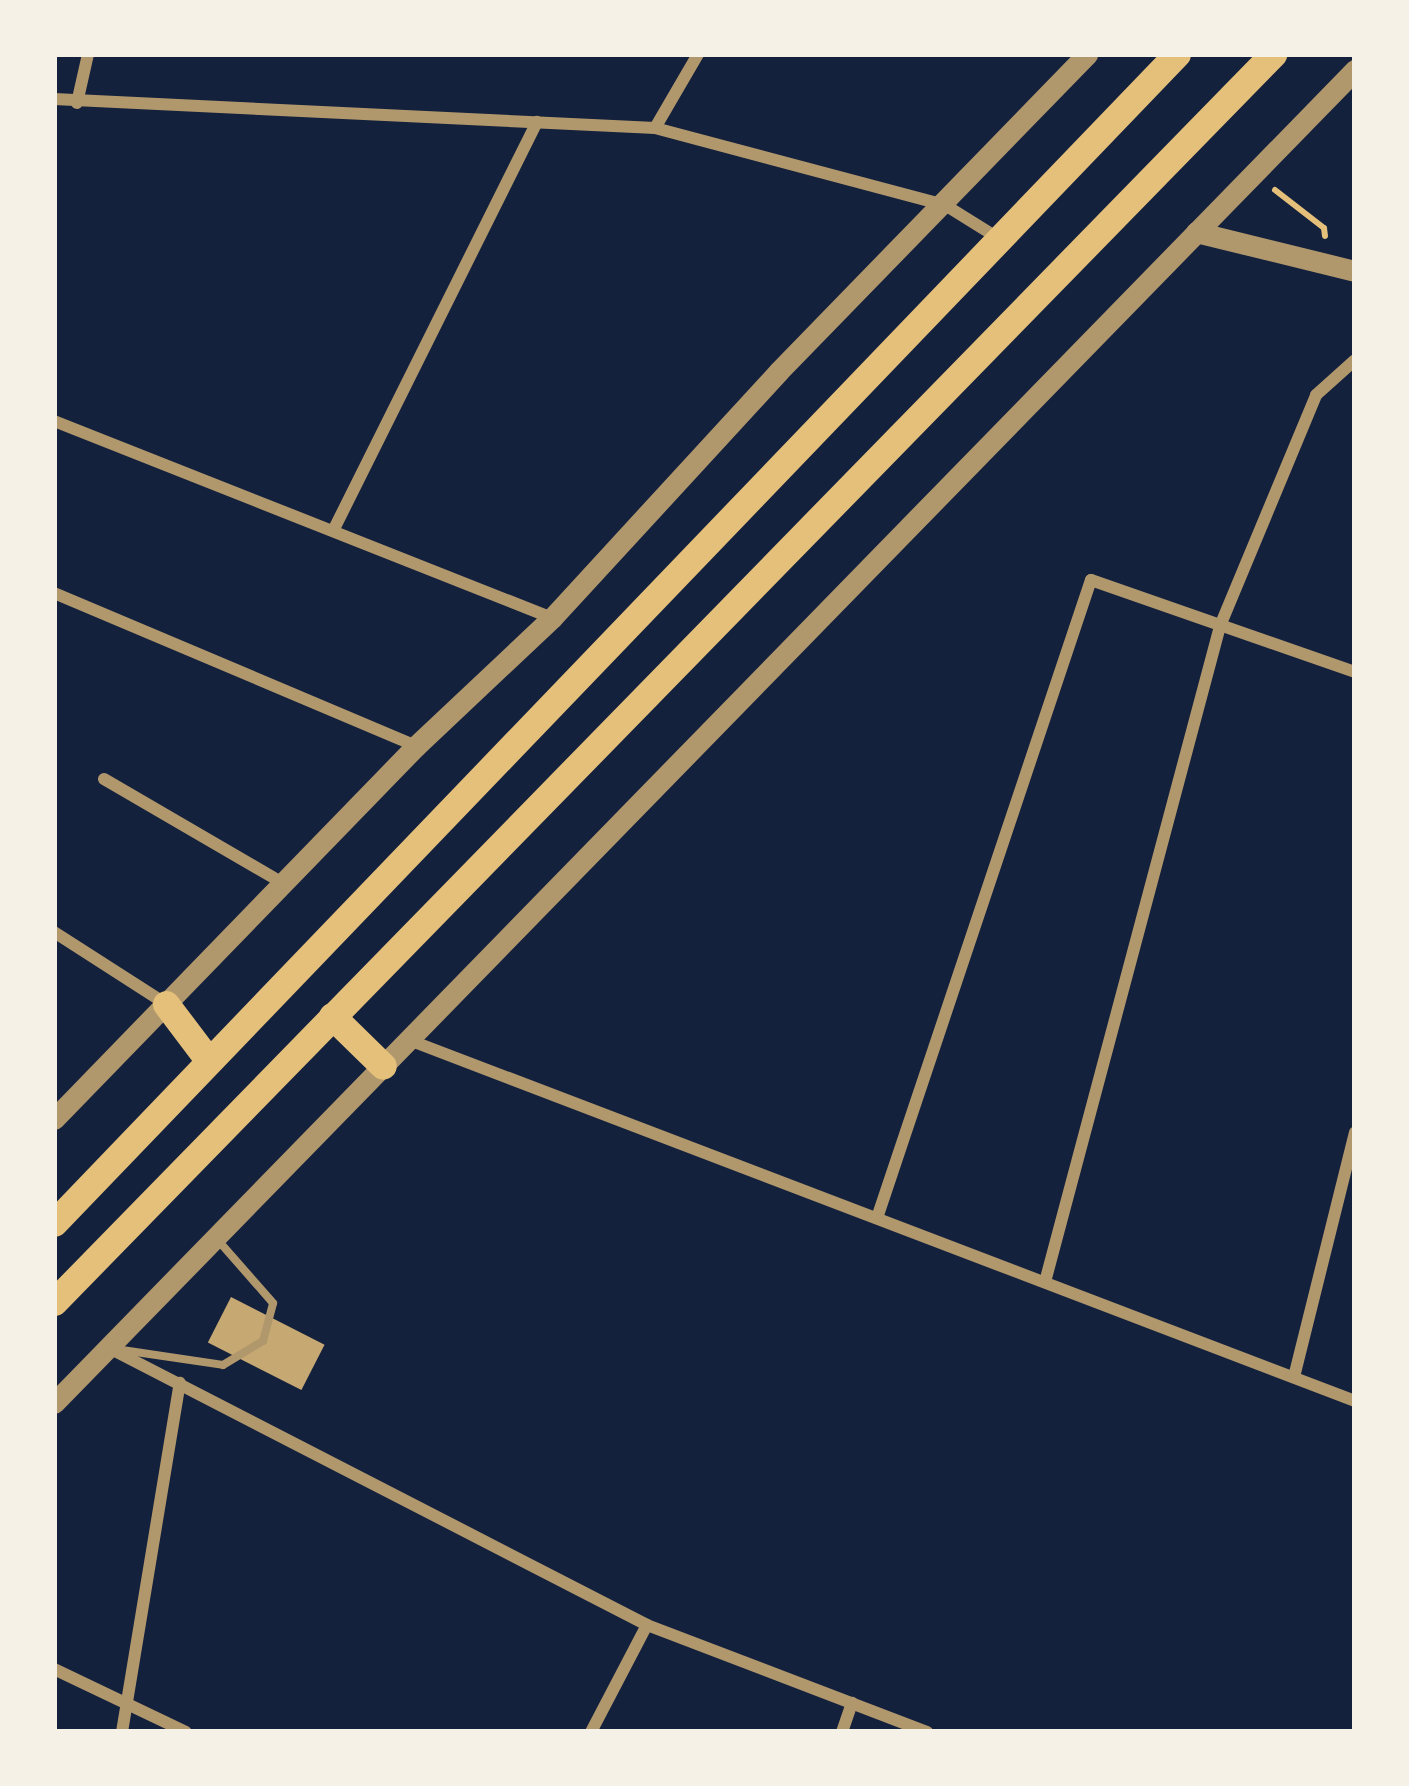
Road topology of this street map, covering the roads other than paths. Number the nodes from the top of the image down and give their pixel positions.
1 (88, 54) edge
2 (698, 54) edge
3 (1087, 54) edge
4 (1178, 54) edge
5 (1274, 54) edge
6 (1355, 70) edge
7 (54, 99) edge
8 (77, 103) junction
9 (537, 122) junction
10 (655, 128) junction
11 (945, 205) junction
12 (1196, 232) junction
13 (1000, 239) junction
14 (1355, 271) edge
15 (1355, 359) edge
16 (54, 421) edge
17 (334, 529) junction
18 (54, 593) edge
19 (552, 618) junction
20 (1220, 626) junction
21 (1355, 672) edge
22 (416, 746) junction
23 (104, 779) dead end
24 (283, 883) junction
25 (54, 932) edge
26 (166, 1004) junction
27 (332, 1016) junction
28 (409, 1040) junction
29 (209, 1061) junction
30 (383, 1066) junction
31 (54, 1119) edge
32 (1355, 1132) edge
33 (877, 1219) junction
34 (54, 1223) edge
35 (216, 1237) junction
36 (1045, 1282) junction
37 (54, 1302) edge
38 (109, 1348) junction
39 (1294, 1377) junction
40 (180, 1383) junction
41 (1355, 1401) edge
42 (54, 1403) edge
43 (647, 1625) junction
44 (54, 1669) edge
45 (126, 1703) junction
46 (852, 1703) junction
47 (122, 1732) edge
48 (185, 1732) edge
49 (591, 1732) edge
50 (842, 1732) edge
51 (927, 1732) edge

1 - 8 street
2 - 10 street
3 - 11 street
4 - 13 highway
5 - 27 highway
6 - 12 street
7 - 8 street
8 - 9 street
9 - 10 street
9 - 17 street
10 - 11 street
11 - 13 street
11 - 19 street
12 - 14 street
12 - 28 street
13 - 29 highway
15 - 20 street
16 - 17 street
17 - 19 street
18 - 22 street
19 - 22 street
20 - 21 street
20 - 33 street
20 - 36 street
22 - 24 street
23 - 24 street
24 - 26 street
25 - 26 street
26 - 29 highway
26 - 31 street
27 - 30 highway
27 - 37 highway
28 - 30 street
28 - 33 street
29 - 34 highway
30 - 35 street
32 - 39 street
33 - 36 street
35 - 38 street
35 - 38 lane
36 - 39 street
38 - 40 street
38 - 42 street
39 - 41 street
40 - 43 street
40 - 45 street
43 - 46 street
43 - 49 street
44 - 45 street
45 - 47 street
45 - 48 street
46 - 50 street
46 - 51 street

